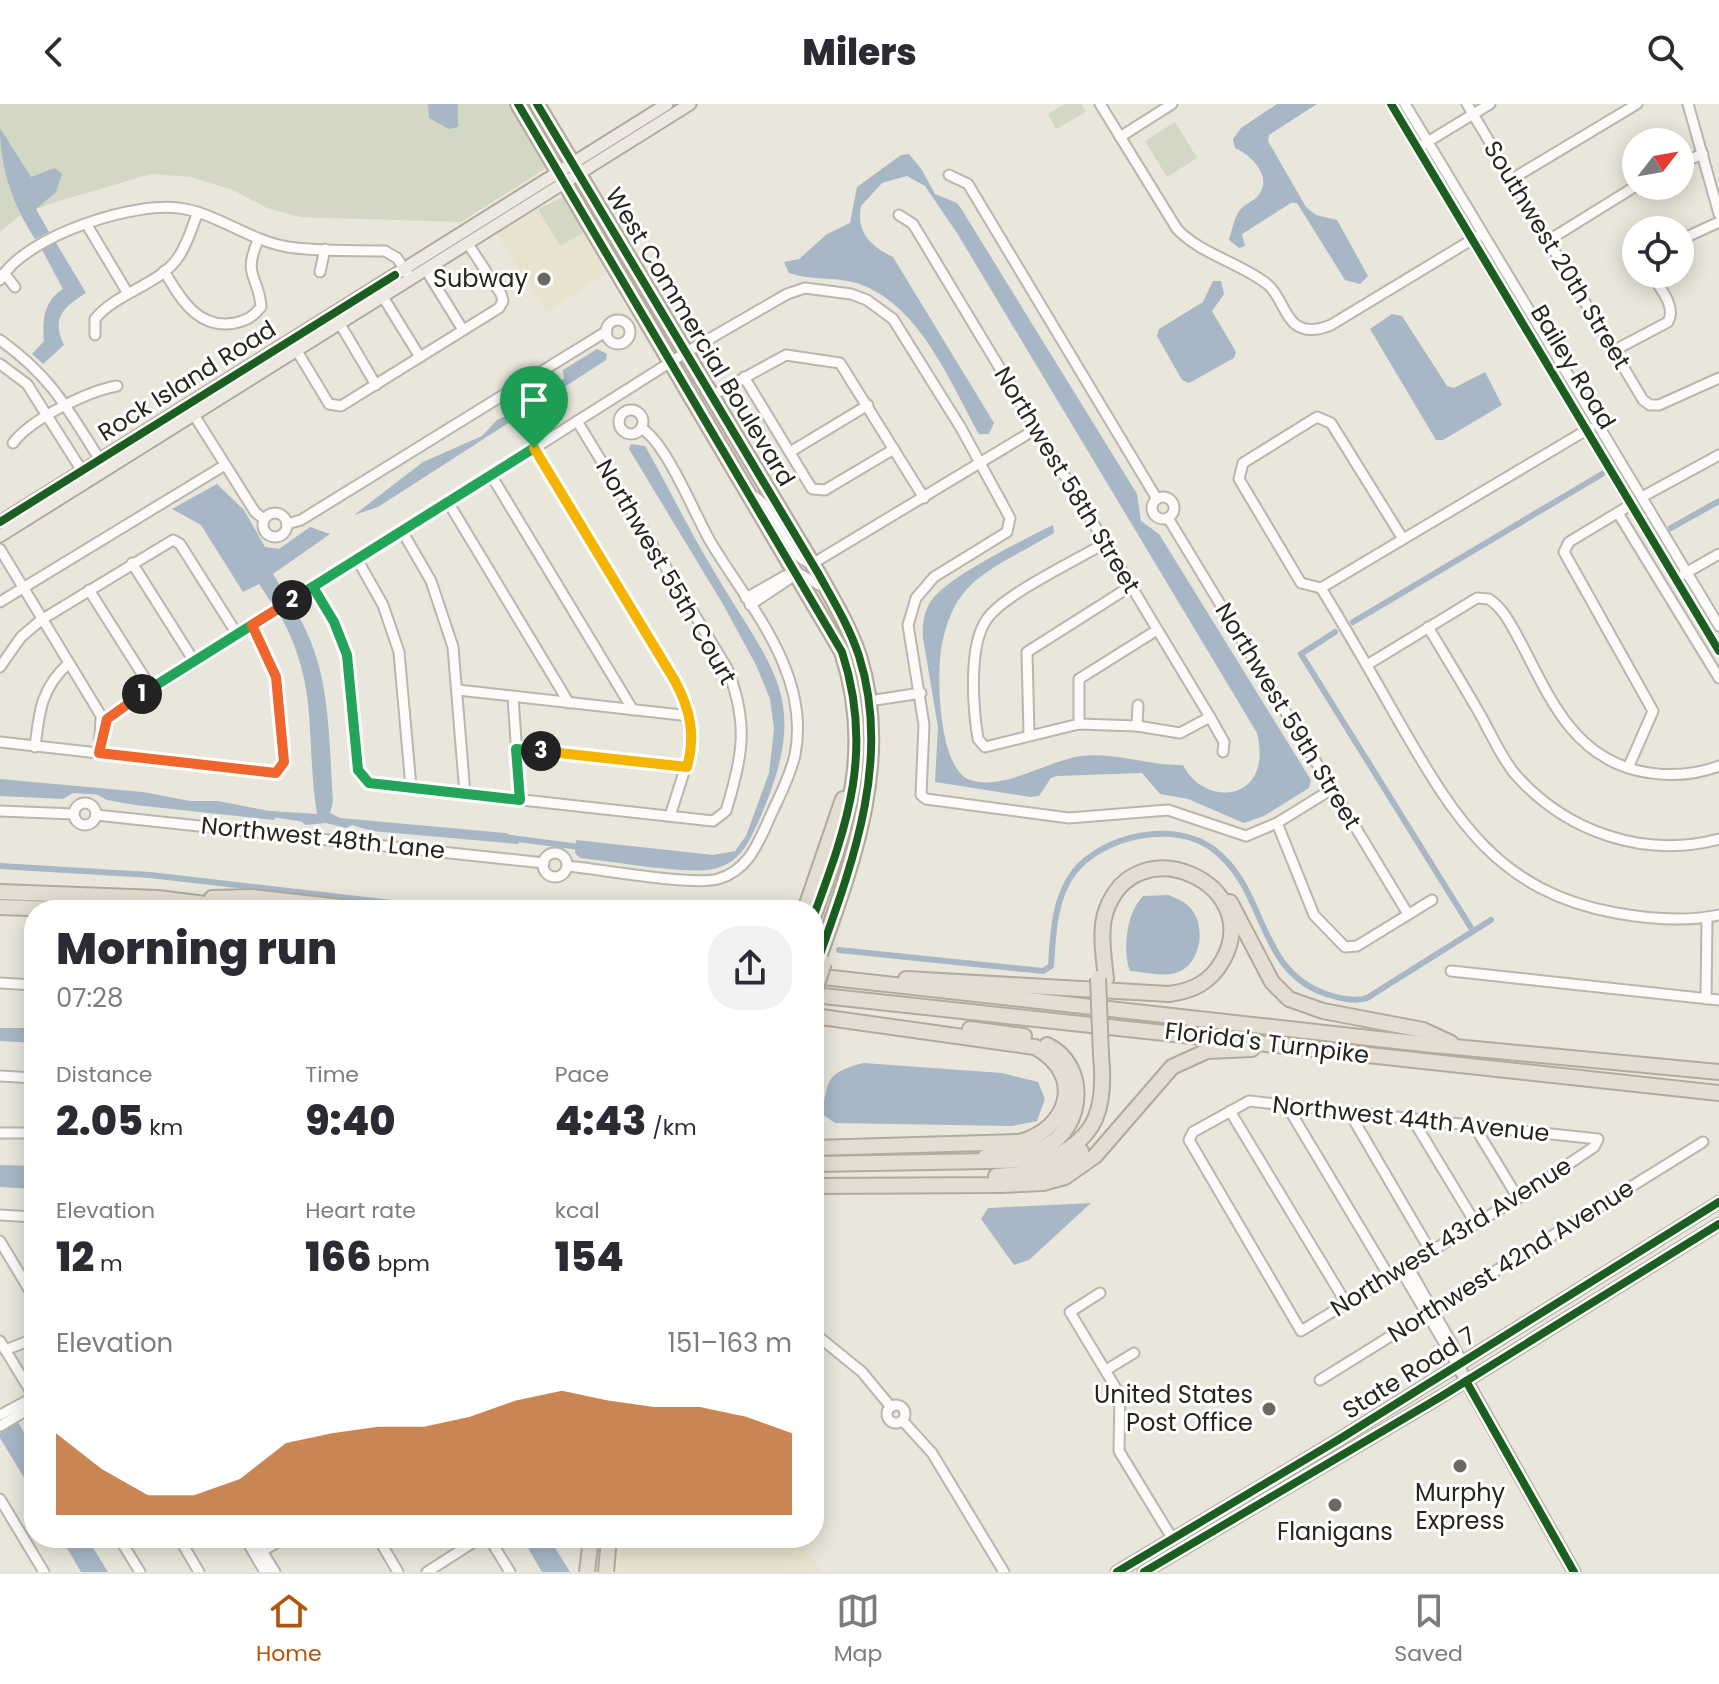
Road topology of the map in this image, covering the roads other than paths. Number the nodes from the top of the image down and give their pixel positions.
1 (518, 104) edge
2 (537, 104) edge
3 (667, 104) edge
4 (690, 104) edge
5 (1100, 104) edge
6 (1172, 104) edge
7 (1391, 104) edge
8 (1405, 104) edge
9 (1467, 104) edge
10 (1490, 104) edge
11 (1637, 104) edge
12 (1688, 104) edge
13 (1473, 114) junction
14 (1120, 137) junction
15 (1428, 142) junction
16 (1417, 148) junction
17 (1703, 154) junction
18 (1694, 158) edge
19 (576, 168) junction
20 (949, 175) dead end
21 (562, 177) junction
22 (1512, 179) junction
23 (1622, 195) edge
24 (198, 212) junction
25 (1719, 214) edge
26 (899, 215) dead end
27 (1719, 222) edge
28 (87, 225) junction
29 (1483, 233) junction
30 (1694, 234) edge
31 (258, 240) junction
32 (1473, 240) junction
33 (1549, 240) junction
34 (468, 244) junction
35 (325, 249) junction
36 (426, 270) junction
37 (164, 271) junction
38 (320, 272) dead end
39 (408, 274) junction
40 (2, 277) edge
41 (15, 287) dead end
42 (1659, 288) edge
43 (127, 292) junction
44 (383, 297) junction
45 (340, 324) junction
46 (463, 330) junction
47 (607, 331) dead end
48 (95, 335) dead end
49 (0, 340) edge
50 (1615, 350) junction
51 (297, 351) junction
52 (685, 353) junction
53 (420, 357) junction
54 (670, 363) junction
55 (0, 364) edge
56 (744, 377) junction
57 (1719, 378) edge
58 (376, 385) junction
59 (117, 386) dead end
60 (711, 396) junction
61 (66, 405) junction
62 (868, 405) junction
63 (194, 415) junction
64 (49, 416) junction
65 (577, 421) junction
66 (1597, 423) junction
67 (641, 428) dead end
68 (1036, 429) junction
69 (1587, 429) junction
70 (13, 443) dead end
71 (534, 448) junction
72 (894, 449) junction
73 (790, 452) junction
74 (1719, 455) edge
75 (980, 463) junction
76 (102, 464) junction
77 (225, 465) junction
78 (85, 475) junction
79 (491, 475) junction
80 (750, 494) junction
81 (1642, 497) junction
82 (924, 498) junction
83 (1157, 499) junction
84 (448, 502) junction
85 (1632, 504) junction
86 (1618, 513) junction
87 (1168, 518) junction
88 (264, 519) junction
89 (0, 522) edge
90 (287, 524) junction
91 (402, 531) junction
92 (0, 536) edge
93 (1403, 539) junction
94 (1105, 543) junction
95 (0, 549) edge
96 (1719, 554) edge
97 (357, 559) junction
98 (132, 563) junction
99 (812, 564) junction
100 (798, 573) junction
101 (1687, 573) junction
102 (1677, 578) junction
103 (1131, 586) junction
104 (313, 587) junction
105 (1321, 588) junction
106 (23, 589) junction
107 (89, 590) junction
108 (828, 591) junction
109 (0, 602) edge
110 (748, 602) junction
111 (41, 620) junction
112 (252, 625) junction
113 (1719, 626) edge
114 (1428, 627) junction
115 (1157, 630) junction
116 (237, 634) junction
117 (1719, 651) edge
118 (842, 652) junction
119 (194, 661) junction
120 (68, 664) junction
121 (1367, 665) junction
122 (0, 667) edge
123 (1719, 678) edge
124 (151, 688) junction
125 (458, 690) junction
126 (921, 693) junction
127 (513, 697) junction
128 (869, 701) junction
129 (569, 703) junction
130 (1138, 705) dead end
131 (633, 710) junction
132 (103, 715) junction
133 (690, 716) junction
134 (1210, 717) junction
135 (1079, 724) junction
136 (1137, 726) junction
137 (1029, 734) junction
138 (0, 742) edge
139 (35, 747) junction
140 (516, 749) junction
141 (1223, 752) dead end
142 (99, 753) junction
143 (1719, 766) edge
144 (687, 767) junction
145 (1628, 768) junction
146 (411, 787) junction
147 (1332, 789) junction
148 (465, 794) junction
149 (520, 800) junction
150 (0, 811) edge
151 (74, 814) junction
152 (99, 815) junction
153 (670, 816) junction
154 (1277, 823) junction
155 (1719, 839) edge
156 (544, 863) junction
157 (567, 866) junction
158 (0, 892) edge
159 (158, 898) junction
160 (174, 900) edge
161 (279, 900) edge
162 (808, 900) edge
163 (819, 900) edge
164 (1432, 900) dead end
165 (0, 907) edge
166 (24, 908) edge
167 (1408, 914) junction
168 (1719, 915) edge
169 (1707, 917) junction
170 (824, 946) edge
171 (824, 970) edge
172 (1451, 971) dead end
173 (1102, 978) junction
174 (862, 981) junction
175 (0, 983) edge
176 (24, 984) edge
177 (824, 995) edge
178 (1706, 999) junction
179 (1719, 1000) edge
180 (824, 1017) edge
181 (913, 1028) junction
182 (1458, 1046) junction
183 (1300, 1048) junction
184 (1105, 1055) junction
185 (1719, 1072) edge
186 (0, 1076) edge
187 (24, 1077) edge
188 (1719, 1093) edge
189 (1291, 1105) junction
190 (1230, 1111) junction
191 (1349, 1112) junction
192 (1413, 1120) junction
193 (1473, 1124) junction
194 (0, 1133) edge
195 (24, 1133) edge
196 (1598, 1139) joint
197 (1703, 1142) dead end
198 (824, 1148) edge
199 (970, 1160) junction
200 (824, 1162) edge
201 (824, 1185) edge
202 (832, 1185) junction
203 (1518, 1198) junction
204 (1719, 1202) edge
205 (0, 1215) edge
206 (24, 1216) edge
207 (1476, 1224) junction
208 (1719, 1224) edge
209 (0, 1241) edge
210 (1431, 1252) junction
211 (1404, 1267) junction
212 (1389, 1276) junction
213 (24, 1281) edge
214 (1100, 1293) dead end
215 (1346, 1303) junction
216 (1430, 1311) junction
217 (1301, 1331) joint
218 (24, 1341) edge
219 (824, 1342) edge
220 (3, 1346) edge
221 (1134, 1353) dead end
222 (1460, 1365) junction
223 (1106, 1370) junction
224 (1320, 1380) dead end
225 (24, 1381) edge
226 (1466, 1381) junction
227 (24, 1403) edge
228 (7, 1414) edge
229 (0, 1426) edge
230 (1304, 1461) junction
231 (1292, 1485) junction
232 (0, 1499) edge
233 (1172, 1538) junction
234 (24, 1539) edge
235 (30, 1548) edge
236 (125, 1548) edge
237 (185, 1548) edge
238 (254, 1548) edge
239 (257, 1548) edge
240 (267, 1548) edge
241 (386, 1548) edge
242 (464, 1548) edge
243 (495, 1548) edge
244 (590, 1548) edge
245 (606, 1548) edge
246 (259, 1553) junction
247 (1168, 1558) junction
248 (44, 1572) edge
249 (140, 1572) edge
250 (199, 1572) edge
251 (265, 1572) edge
252 (275, 1572) edge
253 (398, 1572) edge
254 (427, 1572) edge
255 (510, 1572) edge
256 (587, 1572) edge
257 (606, 1572) edge
258 (1004, 1572) edge
259 (1117, 1572) edge
260 (1144, 1572) edge
261 (1574, 1572) edge

1 - 21 highway, West Commercial Boulevard
2 - 19 highway, West Commercial Boulevard
3 - 19 main road, Rock Island Road
4 - 19 main road, Rock Island Road
5 - 14 street
6 - 14 street
7 - 16 street, Bailey Road
8 - 15 street, Bailey Road
9 - 13 street, Southwest 20th Street
10 - 13 street
11 - 22 street
12 - 17 street
13 - 15 street
13 - 22 street, Southwest 20th Street
14 - 32 street
15 - 16 street
15 - 29 street, Bailey Road
16 - 32 street, Bailey Road
17 - 18 street
17 - 25 street
19 - 21 main road, Rock Island Road
19 - 52 highway, West Commercial Boulevard
20 - 83 street, Northwest 59th Street
21 - 34 main road, Rock Island Road
21 - 39 main road, Rock Island Road
21 - 54 highway, West Commercial Boulevard
22 - 33 street, Southwest 20th Street
23 - 33 street
24 - 28 street
24 - 31 street
24 - 37 street
26 - 68 street, Northwest 58th Street
27 - 30 street
28 - 40 street
28 - 43 street
29 - 32 street
29 - 66 street, Bailey Road
31 - 35 street
31 - 37 street
32 - 69 street, Bailey Road
33 - 50 street, Southwest 20th Street
34 - 36 main road, Rock Island Road
34 - 46 street
35 - 38 street
35 - 39 street
36 - 39 main road, Rock Island Road
36 - 46 street
37 - 43 street
39 - 44 main road, Rock Island Road
39 - 76 main road, Rock Island Road
40 - 41 street
42 - 50 street
43 - 48 street
44 - 45 main road, Rock Island Road
44 - 53 street
45 - 51 main road, Rock Island Road
45 - 58 street
46 - 53 street
47 - 90 street
49 - 61 street
50 - 57 street, Southwest 20th Street
51 - 58 street
51 - 63 main road, Rock Island Road
52 - 54 street
52 - 60 highway, West Commercial Boulevard
52 - 75 street
53 - 58 street
54 - 65 street
54 - 80 highway, West Commercial Boulevard
55 - 64 street
56 - 60 street
56 - 62 street
56 - 73 street
59 - 61 street
60 - 99 highway, West Commercial Boulevard
61 - 64 street
61 - 76 street
62 - 72 street
62 - 73 street
63 - 76 main road, Rock Island Road
63 - 77 street
64 - 70 street
64 - 78 street
65 - 71 street
65 - 153 street, Northwest 55th Court
66 - 69 street
66 - 81 street, Bailey Road
67 - 110 street
68 - 75 street
68 - 94 street, Northwest 58th Street
69 - 85 street, Bailey Road
69 - 93 street
71 - 79 street
71 - 133 street
72 - 73 street
72 - 82 street
74 - 81 street
75 - 82 street
75 - 126 street
76 - 78 main road, Rock Island Road
77 - 88 street
77 - 106 street
78 - 89 main road, Rock Island Road
78 - 92 main road, Rock Island Road
79 - 84 street
79 - 131 street
80 - 99 street, West Commercial Boulevard
80 - 100 highway, West Commercial Boulevard
81 - 101 street, Bailey Road
82 - 99 street
83 - 87 street, Northwest 59th Street
83 - 87 street, Northwest 59th Street
84 - 91 street
84 - 129 street
85 - 86 street
85 - 102 street, Bailey Road
86 - 123 street
86 - 145 street
87 - 147 street, Northwest 59th Street
88 - 90 street
88 - 90 street
91 - 97 street
91 - 125 street
93 - 105 street
93 - 105 street
94 - 103 street, Northwest 58th Street
94 - 137 street
95 - 106 street
96 - 101 street
97 - 104 street
97 - 146 street
98 - 107 street
98 - 116 street
98 - 119 street
99 - 108 highway, West Commercial Boulevard
100 - 108 street, West Commercial Boulevard
100 - 110 street
100 - 118 highway, West Commercial Boulevard
101 - 102 street
101 - 113 street, Bailey Road
102 - 117 street, Bailey Road
103 - 115 street, Northwest 58th Street
103 - 137 street
104 - 112 street
104 - 146 street
105 - 121 street
106 - 109 street
106 - 111 street
107 - 111 street
107 - 124 street
108 - 128 highway, West Commercial Boulevard
110 - 157 street, Northwest 48th Lane
111 - 120 street
111 - 122 street
112 - 116 street
112 - 142 street
114 - 121 street
114 - 145 street
114 - 155 street
115 - 134 street, Northwest 58th Street
115 - 135 street
116 - 119 street
118 - 162 highway
118 - 163 highway, West Commercial Boulevard
119 - 124 street
120 - 132 street
120 - 139 street
121 - 169 street
124 - 132 street
125 - 127 street
125 - 148 street
126 - 128 street
126 - 154 street
127 - 129 street
127 - 140 street
128 - 170 highway, West Commercial Boulevard
129 - 131 street
130 - 136 street
131 - 133 street
132 - 142 street
133 - 144 street
134 - 136 street
134 - 141 street, Northwest 58th Street
135 - 136 street
135 - 137 street
138 - 139 street
139 - 142 street
140 - 144 street
140 - 149 street
143 - 145 street
144 - 153 street
146 - 148 street
147 - 154 street
147 - 167 street, Northwest 59th Street
148 - 149 street
149 - 153 street
150 - 151 street, Northwest 48th Lane
151 - 152 street, Northwest 48th Lane
151 - 152 street, Northwest 48th Lane
152 - 156 street, Northwest 48th Lane
154 - 167 street
156 - 157 street, Northwest 48th Lane
156 - 157 street, Northwest 48th Lane
158 - 159 highway
159 - 160 highway
159 - 161 highway
164 - 167 street
165 - 166 highway
168 - 169 street
169 - 178 street
171 - 174 highway, Florida's Turnpike
172 - 178 street
173 - 174 highway
173 - 182 highway
173 - 184 highway, bridge
174 - 182 highway, Florida's Turnpike
175 - 176 street
177 - 183 highway, Florida's Turnpike
178 - 179 street
180 - 181 highway
181 - 198 highway
181 - 199 highway
182 - 185 highway, Florida's Turnpike
183 - 188 highway, Florida's Turnpike
183 - 202 highway
184 - 199 highway
184 - 202 highway
186 - 187 street
189 - 190 street, Northwest 44th Avenue
189 - 191 street, Northwest 44th Avenue
189 - 212 street
190 - 215 street
190 - 217 street, Northwest 44th Avenue
191 - 192 street, Northwest 44th Avenue
191 - 210 street
192 - 193 street, Northwest 44th Avenue
192 - 207 street
193 - 196 street, Northwest 44th Avenue
193 - 203 street
194 - 195 street
196 - 203 street, Northwest 43rd Avenue
197 - 216 street, Northwest 42nd Avenue
199 - 200 highway
201 - 202 highway
203 - 207 street, Northwest 43rd Avenue
204 - 222 main road, State Road 7
205 - 206 street
207 - 210 street, Northwest 43rd Avenue
208 - 226 main road, State Road 7
209 - 213 street
210 - 211 street, Northwest 43rd Avenue
211 - 212 street, Northwest 43rd Avenue
211 - 216 street
212 - 215 street, Northwest 43rd Avenue
214 - 223 street
215 - 217 street, Northwest 43rd Avenue
216 - 222 street
216 - 224 street, Northwest 42nd Avenue
218 - 220 street
219 - 258 street
220 - 225 street
221 - 223 street
222 - 226 main road
222 - 230 main road, State Road 7
223 - 233 street
226 - 231 main road, State Road 7
226 - 261 main road
227 - 228 street
228 - 229 street
230 - 231 main road
230 - 233 main road, State Road 7
231 - 247 main road, State Road 7
232 - 234 street
233 - 247 main road
233 - 259 main road, State Road 7
235 - 248 street
236 - 249 street
237 - 250 street
238 - 246 street
239 - 246 street
240 - 246 street
241 - 253 street
242 - 254 street
243 - 255 street
244 - 256 highway
245 - 257 highway
246 - 251 street
246 - 252 street
247 - 260 main road, State Road 7

